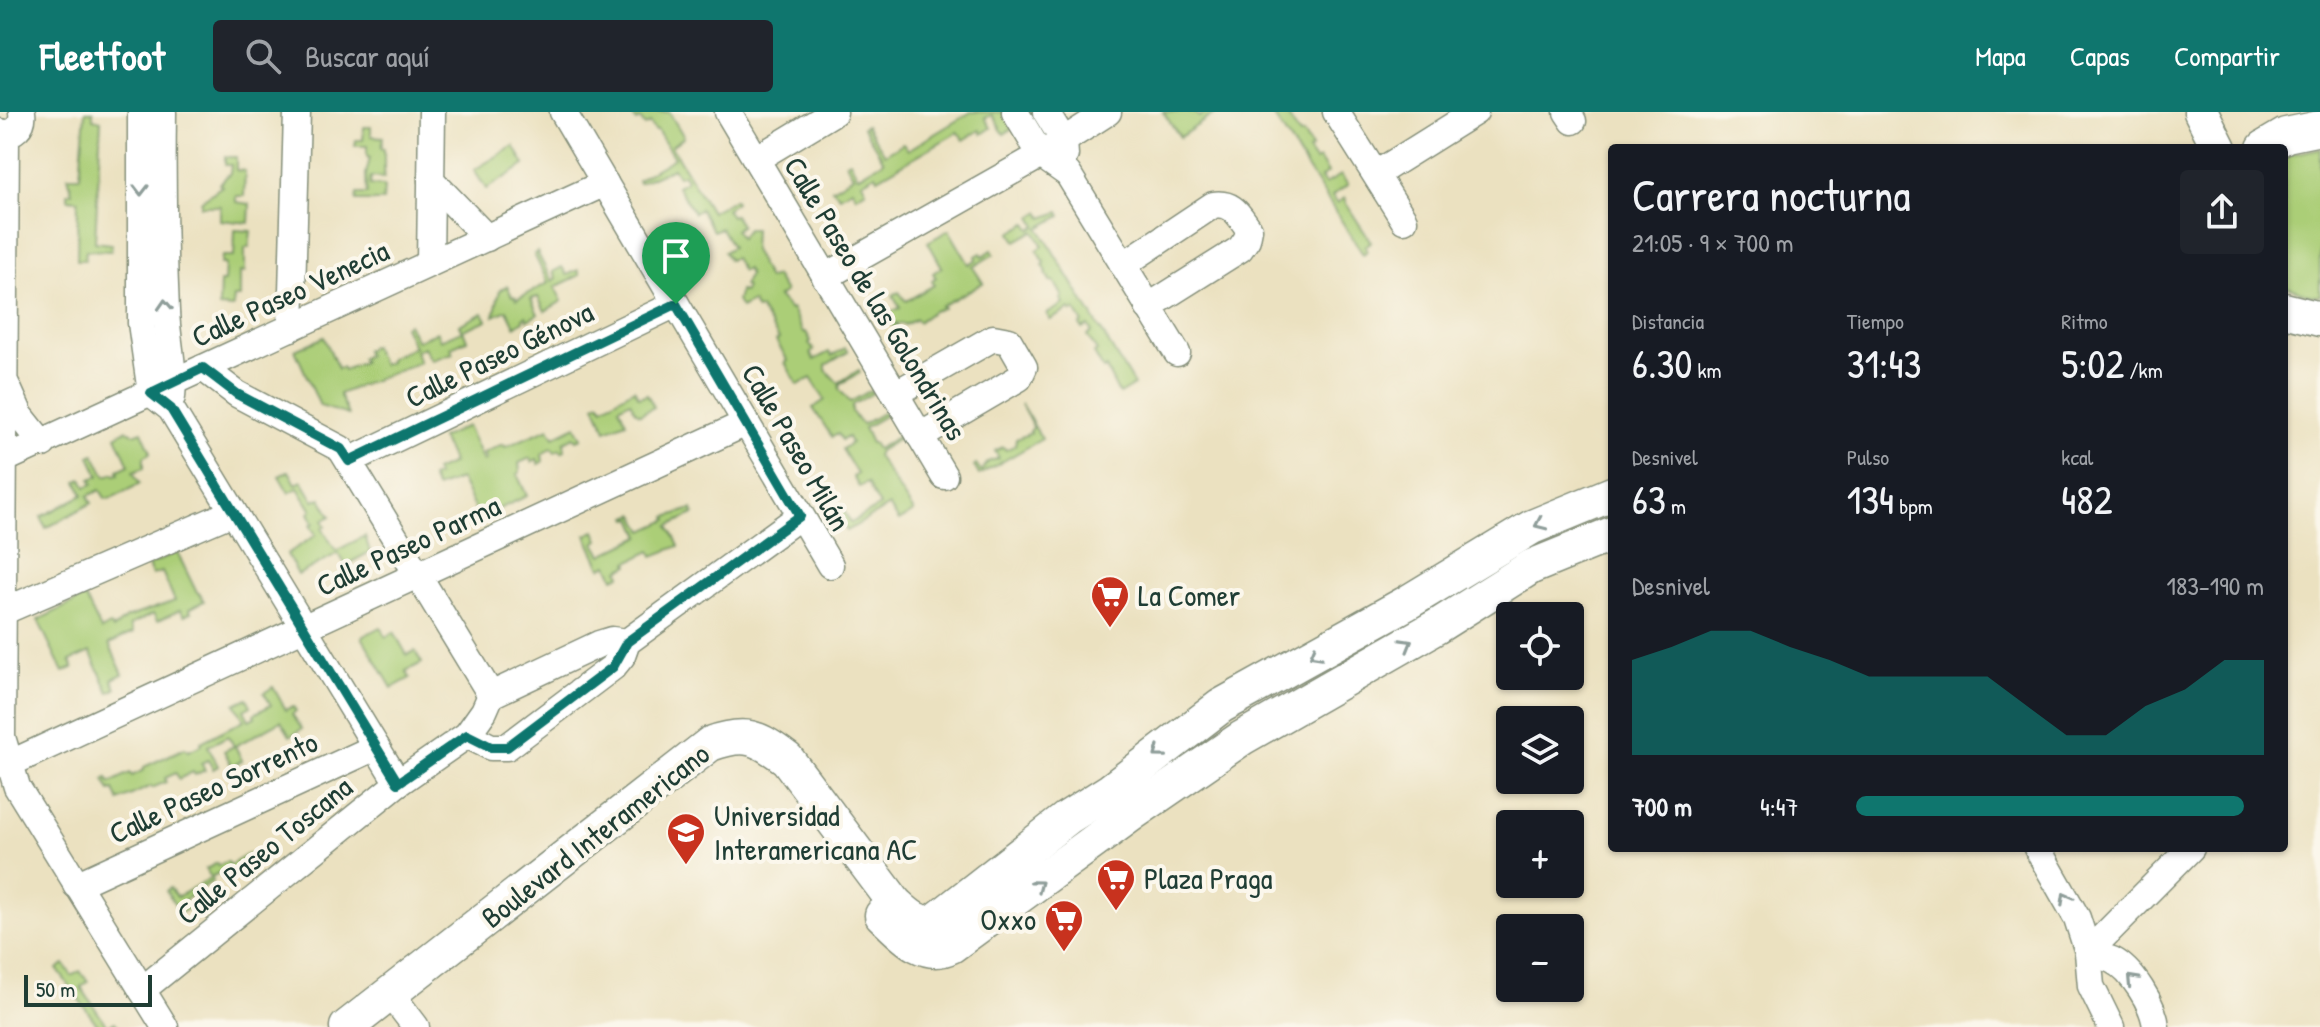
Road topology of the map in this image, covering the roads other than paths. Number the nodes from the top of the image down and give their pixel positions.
1 (22, 112) edge
2 (141, 112) edge
3 (163, 112) edge
4 (297, 112) edge
5 (432, 112) edge
6 (563, 112) edge
7 (728, 112) edge
8 (834, 112) edge
9 (1015, 112) edge
10 (1046, 112) edge
11 (1108, 112) edge
12 (1475, 112) edge
13 (2201, 112) edge
14 (2279, 112) edge
15 (1343, 115) edge
16 (2316, 128) edge
17 (3, 133) edge
18 (1064, 141) junction
19 (2217, 144) edge
20 (2271, 144) edge
21 (1041, 155) junction
22 (756, 159) junction
23 (1068, 174) junction
24 (1376, 174) junction
25 (431, 180) junction
26 (605, 183) junction
27 (1404, 220) dead end
28 (487, 238) junction
29 (430, 263) junction
30 (1123, 265) junction
31 (825, 277) junction
32 (676, 304) junction
33 (1148, 307) junction
34 (2288, 312) edge
35 (2307, 322) edge
36 (291, 328) junction
37 (1177, 353) dead end
38 (203, 368) junction
39 (4, 379) junction
40 (895, 394) junction
41 (165, 395) junction
42 (746, 423) junction
43 (920, 436) junction
44 (43, 444) junction
45 (3, 460) junction
46 (349, 461) junction
47 (944, 476) dead end
48 (1608, 496) edge
49 (233, 512) junction
50 (800, 516) junction
51 (1608, 536) edge
52 (830, 565) dead end
53 (418, 575) junction
54 (2, 612) edge
55 (305, 629) junction
56 (627, 642) junction
57 (491, 695) junction
58 (467, 735) junction
59 (376, 747) junction
60 (9, 764) junction
61 (398, 783) junction
62 (2039, 852) edge
63 (2187, 852) edge
64 (76, 885) junction
65 (942, 934) junction
66 (2088, 952) junction
67 (142, 990) junction
68 (397, 1020) edge
69 (165, 1027) edge
70 (347, 1027) edge
71 (2111, 1027) edge
72 (2156, 1027) edge

1 - 17 street
2 -> 41 street
41 -> 3 street
4 - 36 street
5 - 25 street
6 - 26 street, Calle Paseo Milán
7 - 22 street, Calle Paseo de las Golondrinas
8 - 22 street
9 - 21 street
10 - 18 street
11 - 18 street
12 - 24 street
13 - 19 main road
14 - 16 main road
15 - 24 street
16 - 20 main road
17 - 39 street
18 - 21 street
18 - 23 street
21 - 23 street
21 - 31 street
22 - 31 street, Calle Paseo de las Golondrinas
23 - 30 street
24 - 27 street
25 - 28 street
25 - 29 street
26 - 28 street, Calle Paseo Venecia
26 - 32 street, Calle Paseo Milán
28 - 29 street, Calle Paseo Venecia
29 - 36 street, Calle Paseo Venecia
30 - 33 street
30 - 33 street
31 - 40 street, Calle Paseo de las Golondrinas
32 - 42 street, Calle Paseo Milán
32 - 46 street, Calle Paseo Génova
33 - 37 street
34 - 35 main road
36 - 38 street, Calle Paseo Venecia
38 - 41 street, Calle Paseo Venecia
38 - 46 street
39 - 44 street
39 - 45 street
40 - 43 street, Calle Paseo de las Golondrinas
40 - 43 street
41 - 44 street, Calle Paseo Venecia
41 - 49 street
42 - 50 street, Calle Paseo Milán
42 - 53 street, Calle Paseo Parma
43 - 47 street, Calle Paseo de las Golondrinas
44 - 45 street, Calle Paseo Venecia
45 - 54 street
46 - 53 street
48 -> 65 main road
49 - 54 street
49 - 55 street
50 - 52 street, Calle Paseo Milán
50 - 56 street
65 -> 51 main road
53 - 55 street, Calle Paseo Parma
53 - 57 street
54 - 60 street
55 - 59 street
55 - 60 street, Calle Paseo Parma
56 - 57 street
56 - 58 street
57 - 58 street, Calle Paseo Toscana
58 - 61 street, Calle Paseo Toscana
59 - 61 street
59 - 64 street, Calle Paseo Sorrento
60 - 64 street
61 - 67 street, Calle Paseo Toscana
66 -> 62 street
63 - 66 street
64 - 67 street
65 - 68 main road, Boulevard Interamericano
65 - 70 main road, Boulevard Interamericano
66 - 71 street
72 -> 66 street
67 - 69 street

